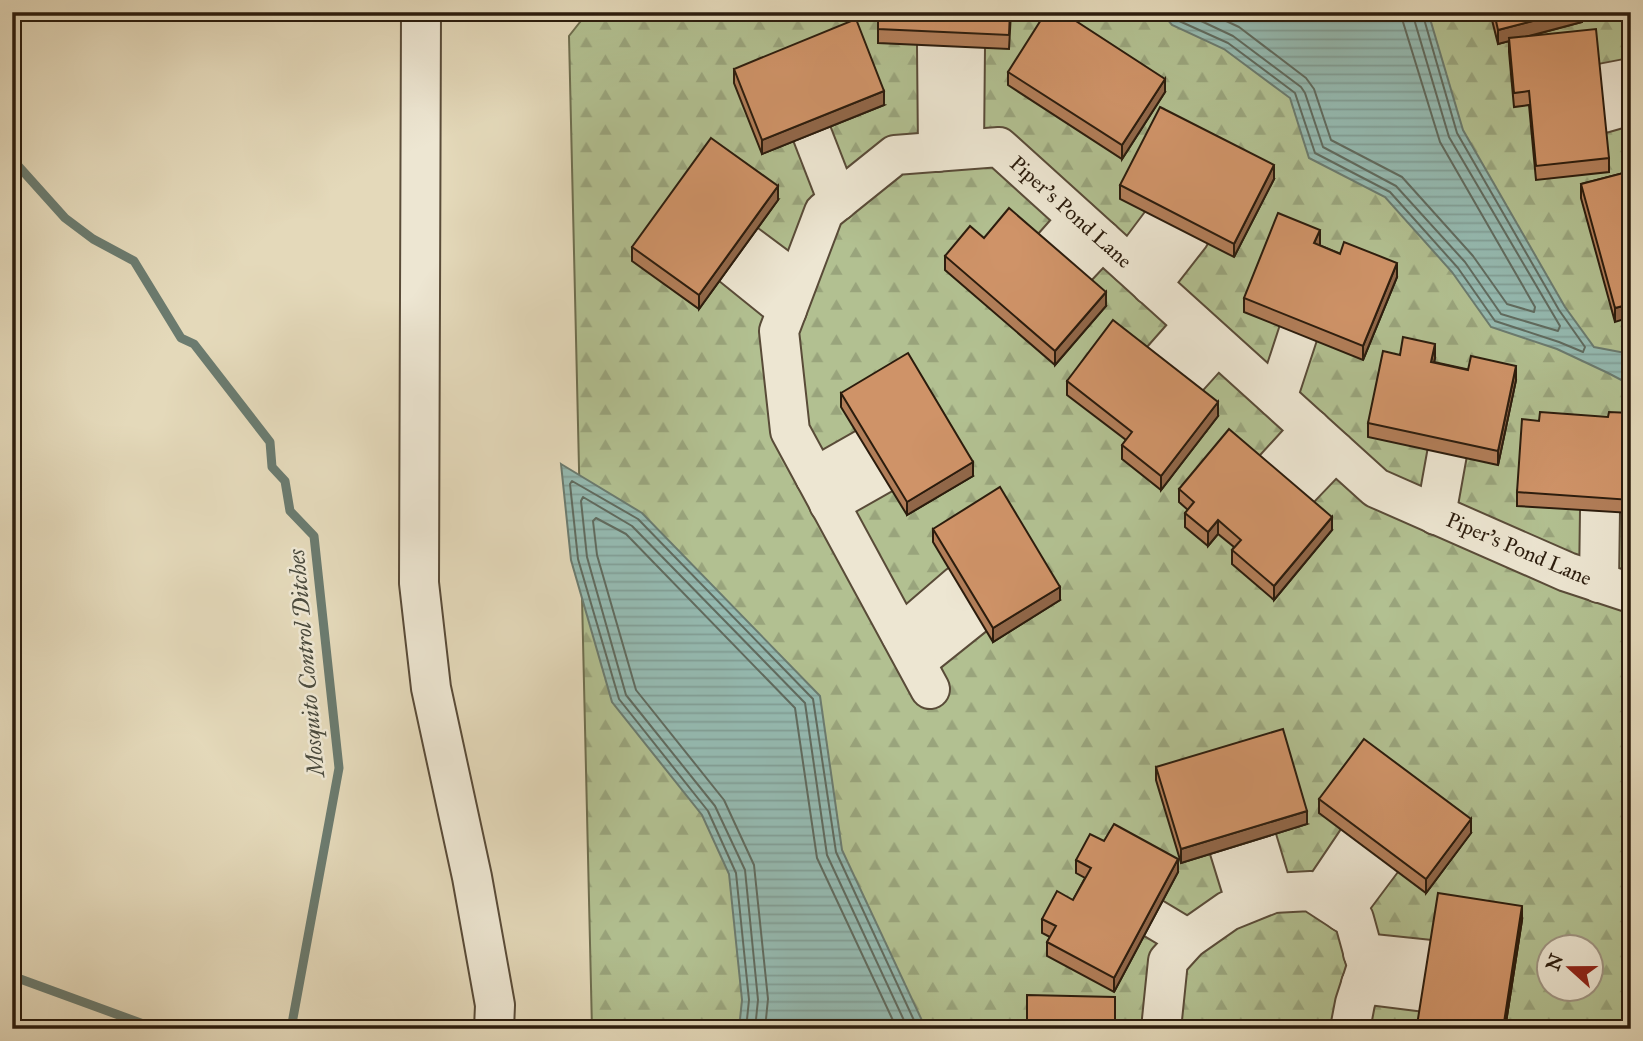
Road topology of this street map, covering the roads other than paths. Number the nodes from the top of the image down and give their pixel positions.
1 (421, 12) edge
2 (951, 46) edge
3 (822, 130) edge
4 (951, 151) junction
5 (847, 193) junction
6 (1177, 228) edge
7 (1115, 252) junction
8 (738, 254) edge
9 (1059, 264) edge
10 (792, 296) junction
11 (1206, 334) junction
12 (1298, 334) edge
13 (1168, 377) edge
14 (1277, 398) junction
15 (1323, 440) junction
16 (1434, 451) edge
17 (874, 461) edge
18 (1280, 486) edge
19 (822, 490) junction
20 (1423, 509) junction
21 (1588, 511) edge
22 (1602, 584) edge
23 (968, 599) edge
24 (1243, 844) edge
25 (1370, 850) edge
26 (1259, 898) junction
27 (1331, 904) junction
28 (1362, 969) junction
29 (1427, 976) edge
30 (494, 1029) edge
31 (1161, 1029) edge
32 (1350, 1029) edge

1 - 30 street
2 - 4 street
3 - 5 street
4 - 5 street, Piper's Pond Lane
4 - 7 street, Piper's Pond Lane
5 - 10 street, Piper's Pond Lane
6 - 7 street
7 - 9 street
7 - 11 street, Piper's Pond Lane
8 - 10 street
10 - 19 street, Piper's Pond Lane
11 - 13 street
11 - 14 street, Piper's Pond Lane
12 - 14 street
14 - 15 street, Piper's Pond Lane
15 - 18 street
15 - 20 street, Piper's Pond Lane
16 - 20 street
17 - 19 street
19 - 23 street, Piper's Pond Lane
20 - 22 street, Piper's Pond Lane
21 - 22 street
24 - 26 street
25 - 27 street
26 - 27 street
26 - 31 street
27 - 28 street
28 - 29 street
28 - 32 street

